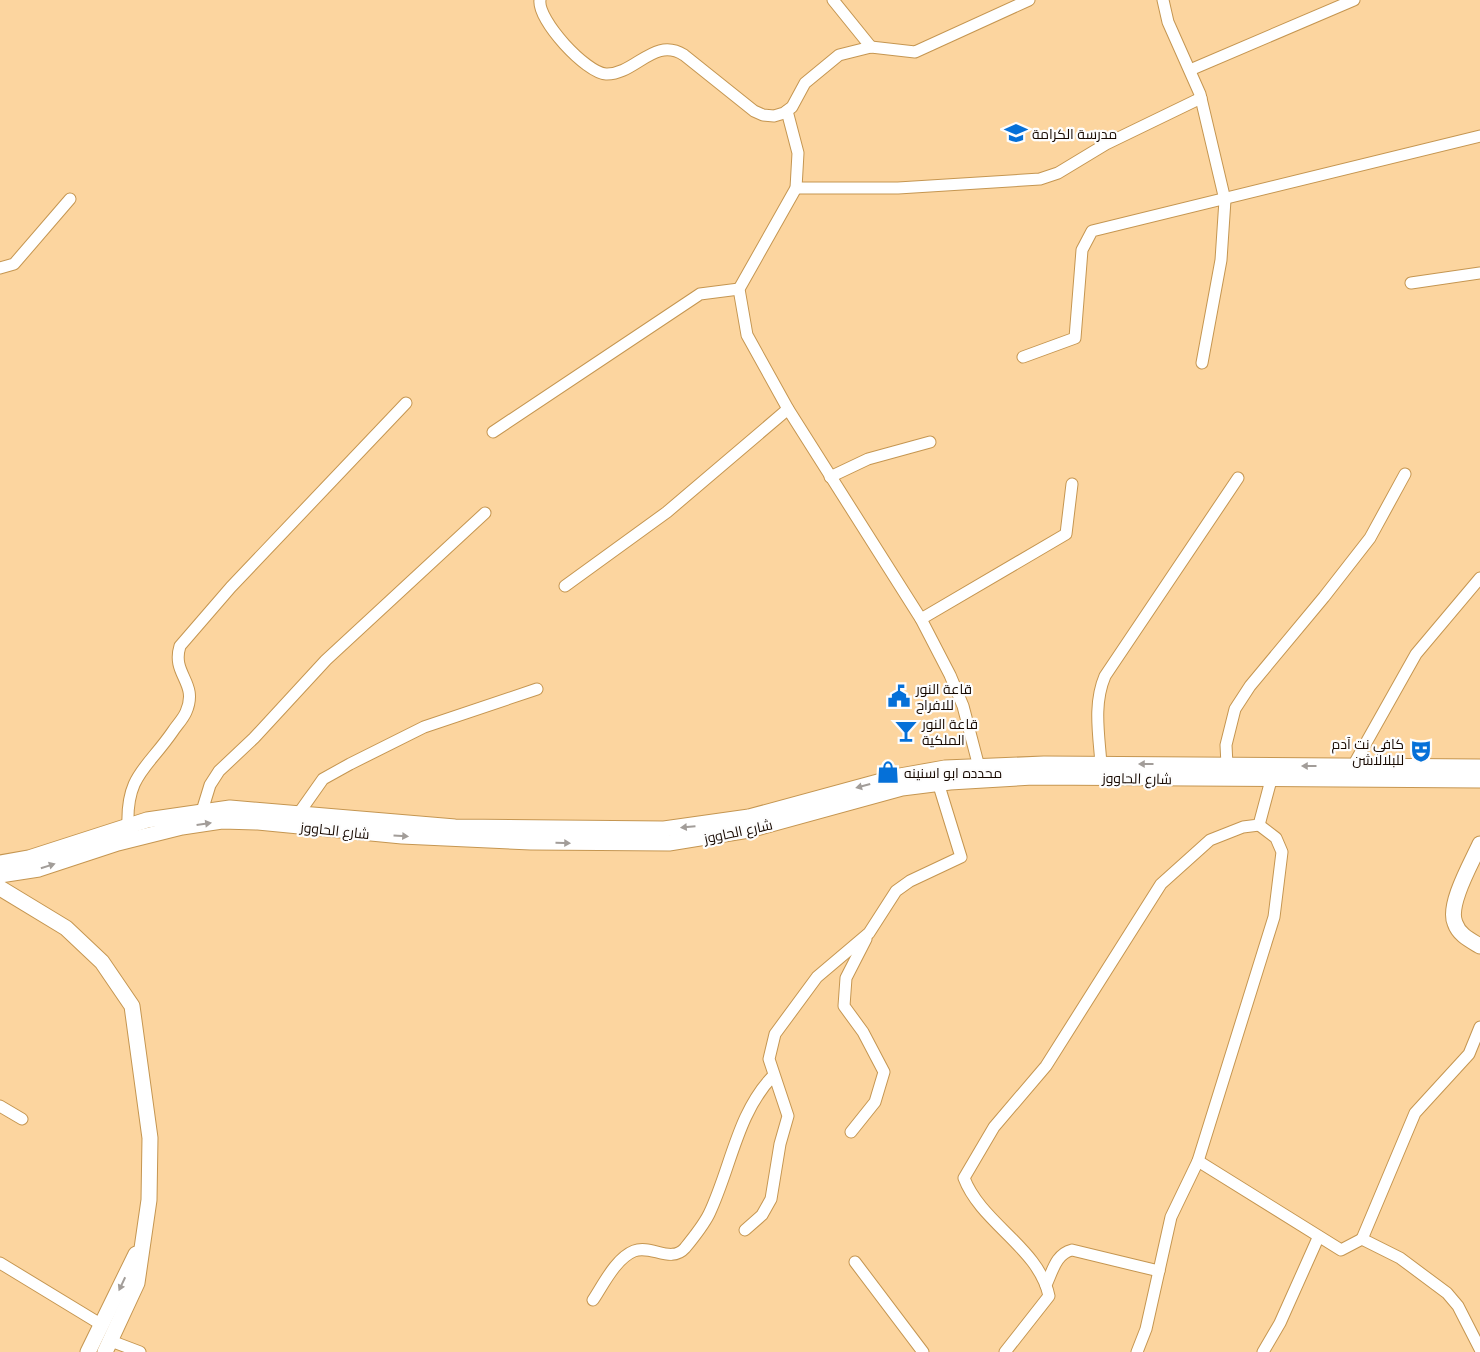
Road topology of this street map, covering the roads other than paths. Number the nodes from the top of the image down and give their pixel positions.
1 (540, 0) edge
2 (833, 0) edge
3 (1030, 0) edge
4 (1163, 0) edge
5 (1354, 0) edge
6 (871, 48) junction
7 (1190, 70) junction
8 (1201, 98) junction
9 (787, 111) junction
10 (1480, 136) edge
11 (796, 188) junction
12 (70, 199) dead end
13 (1225, 200) junction
14 (0, 268) edge
15 (1480, 273) edge
16 (1411, 283) dead end
17 (739, 289) junction
18 (1023, 358) dead end
19 (1202, 363) dead end
20 (406, 403) dead end
21 (788, 409) junction
22 (493, 432) dead end
23 (930, 442) dead end
24 (1405, 474) dead end
25 (830, 477) junction
26 (1238, 478) dead end
27 (1072, 484) dead end
28 (485, 513) dead end
29 (1480, 578) edge
30 (564, 586) dead end
31 (921, 619) junction
32 (537, 689) dead end
33 (1101, 764) junction
34 (1227, 765) junction
35 (1353, 766) junction
36 (978, 767) junction
37 (1480, 767) edge
38 (936, 777) junction
39 (1271, 780) junction
40 (1480, 780) edge
41 (202, 811) junction
42 (299, 813) junction
43 (1259, 825) junction
44 (128, 826) junction
45 (1480, 844) edge
46 (0, 863) edge
47 (0, 875) edge
48 (0, 888) edge
49 (869, 933) junction
50 (1480, 946) edge
51 (1480, 1027) edge
52 (773, 1076) junction
53 (0, 1106) edge
54 (22, 1119) dead end
55 (851, 1132) dead end
56 (1198, 1161) junction
57 (745, 1230) dead end
58 (1318, 1238) junction
59 (143, 1239) junction
60 (1362, 1239) junction
61 (855, 1262) dead end
62 (0, 1263) edge
63 (1159, 1271) junction
64 (1046, 1284) junction
65 (592, 1300) dead end
66 (102, 1325) junction
67 (108, 1346) edge
68 (1480, 1349) edge
69 (88, 1352) edge
70 (140, 1352) edge
71 (923, 1352) edge
72 (1006, 1352) edge
73 (1136, 1352) edge
74 (1263, 1352) edge

1 - 9 street
2 - 6 street
3 - 6 street
4 - 7 street
5 - 7 street
6 - 9 street
7 - 8 street
8 - 11 street
8 - 13 street
9 - 11 street
10 - 13 street
11 - 17 street
12 - 14 street
13 - 18 street
13 - 19 street
15 - 16 street
17 - 21 street
17 - 22 street
20 - 44 street
21 - 25 street
21 - 30 street
23 - 25 street
24 - 34 street
25 - 31 street
26 - 33 street
27 - 31 street
28 - 41 street
29 - 35 street
31 - 36 street
32 - 42 street
34 -> 33 main road
33 - 36 main road
35 -> 34 main road
35 - 37 main road
36 - 38 main road
38 - 39 main road, شارع الحاووز
38 -> 42 main road
47 -> 38 main road, شارع الحاووز
38 - 49 street
39 - 40 main road, شارع الحاووز
39 - 43 street
41 - 42 main road
41 - 44 main road
43 - 56 street
43 - 64 street
44 - 46 main road
45 - 50 main road
48 - 59 main road
49 - 52 street
49 - 55 street
51 - 60 street
52 - 57 street
52 - 65 street
53 - 54 street
56 - 58 street
56 - 63 street
58 - 60 street
58 - 74 street
59 -> 66 main road
59 - 67 main road
60 - 68 street
61 - 71 street
62 - 66 street
63 - 64 street
63 - 73 street
64 - 72 street
66 - 69 main road
67 - 70 street

